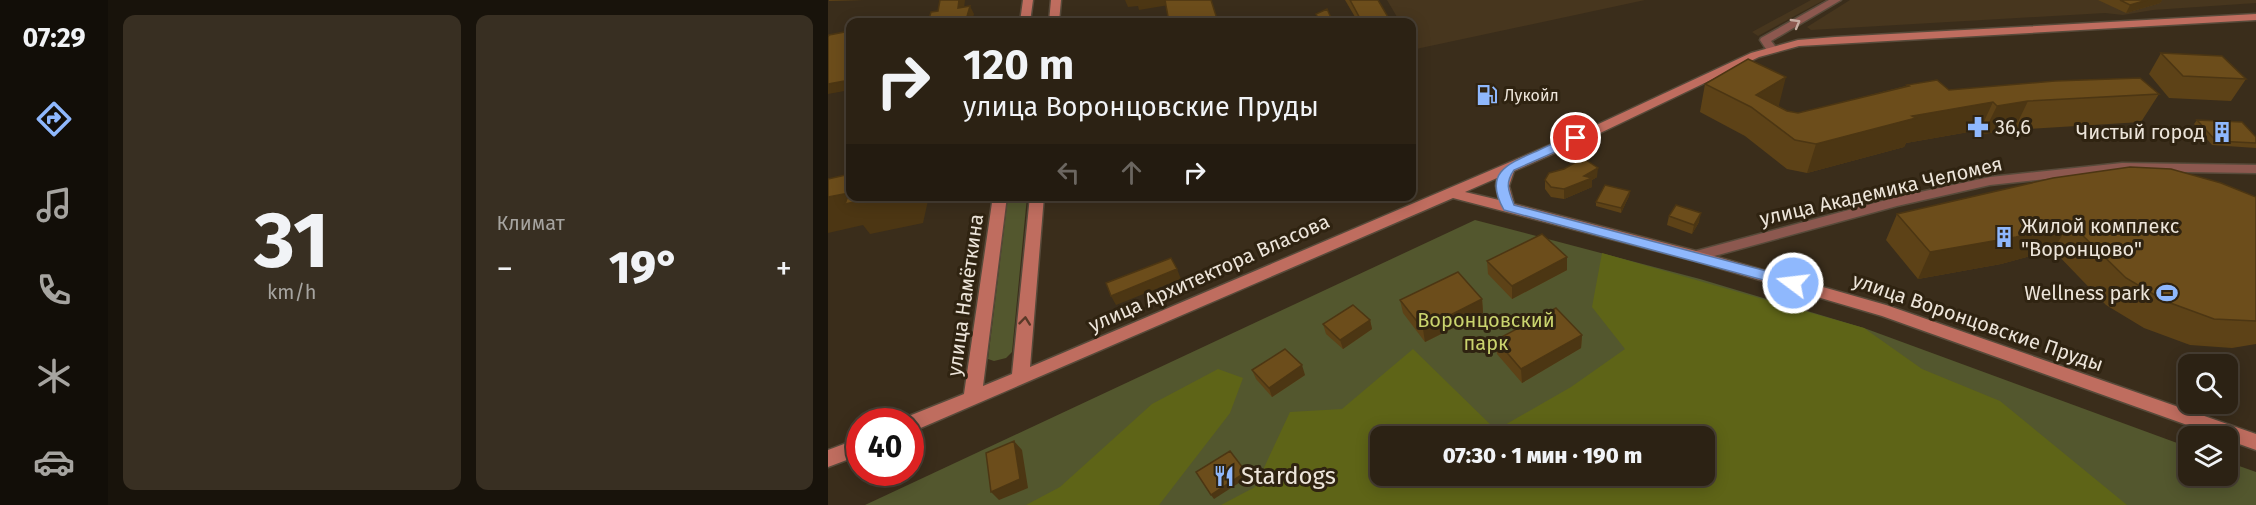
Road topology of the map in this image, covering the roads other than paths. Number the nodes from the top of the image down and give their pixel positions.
1 (1028, 0) edge
2 (1056, 0) edge
3 (1836, 0) edge
4 (2256, 17) edge
5 (1026, 18) edge
6 (1054, 18) edge
7 (1772, 50) junction
8 (1510, 167) junction
9 (2256, 169) edge
10 (1452, 192) junction
11 (999, 201) edge
12 (1037, 201) edge
13 (1508, 207) junction
14 (1696, 256) junction
15 (1020, 379) junction
16 (972, 399) junction
17 (924, 418) edge
18 (2256, 442) edge
19 (846, 452) edge
20 (828, 459) edge

1 - 5 street
2 - 6 street
7 -> 3 street
4 - 7 street, улица Архитектора Власова
7 - 8 street, улица Архитектора Власова
8 - 10 street, улица Архитектора Власова
8 - 13 street
9 - 14 street, улица Академика Челомея
10 - 13 street, улица Воронцовские Пруды
10 - 15 street, улица Архитектора Власова
11 - 16 street, улица Намёткина
15 -> 12 street
13 - 14 street, улица Воронцовские Пруды
14 - 18 street, улица Воронцовские Пруды
15 - 16 street, улица Архитектора Власова
16 - 17 street, улица Архитектора Власова
19 - 20 street

